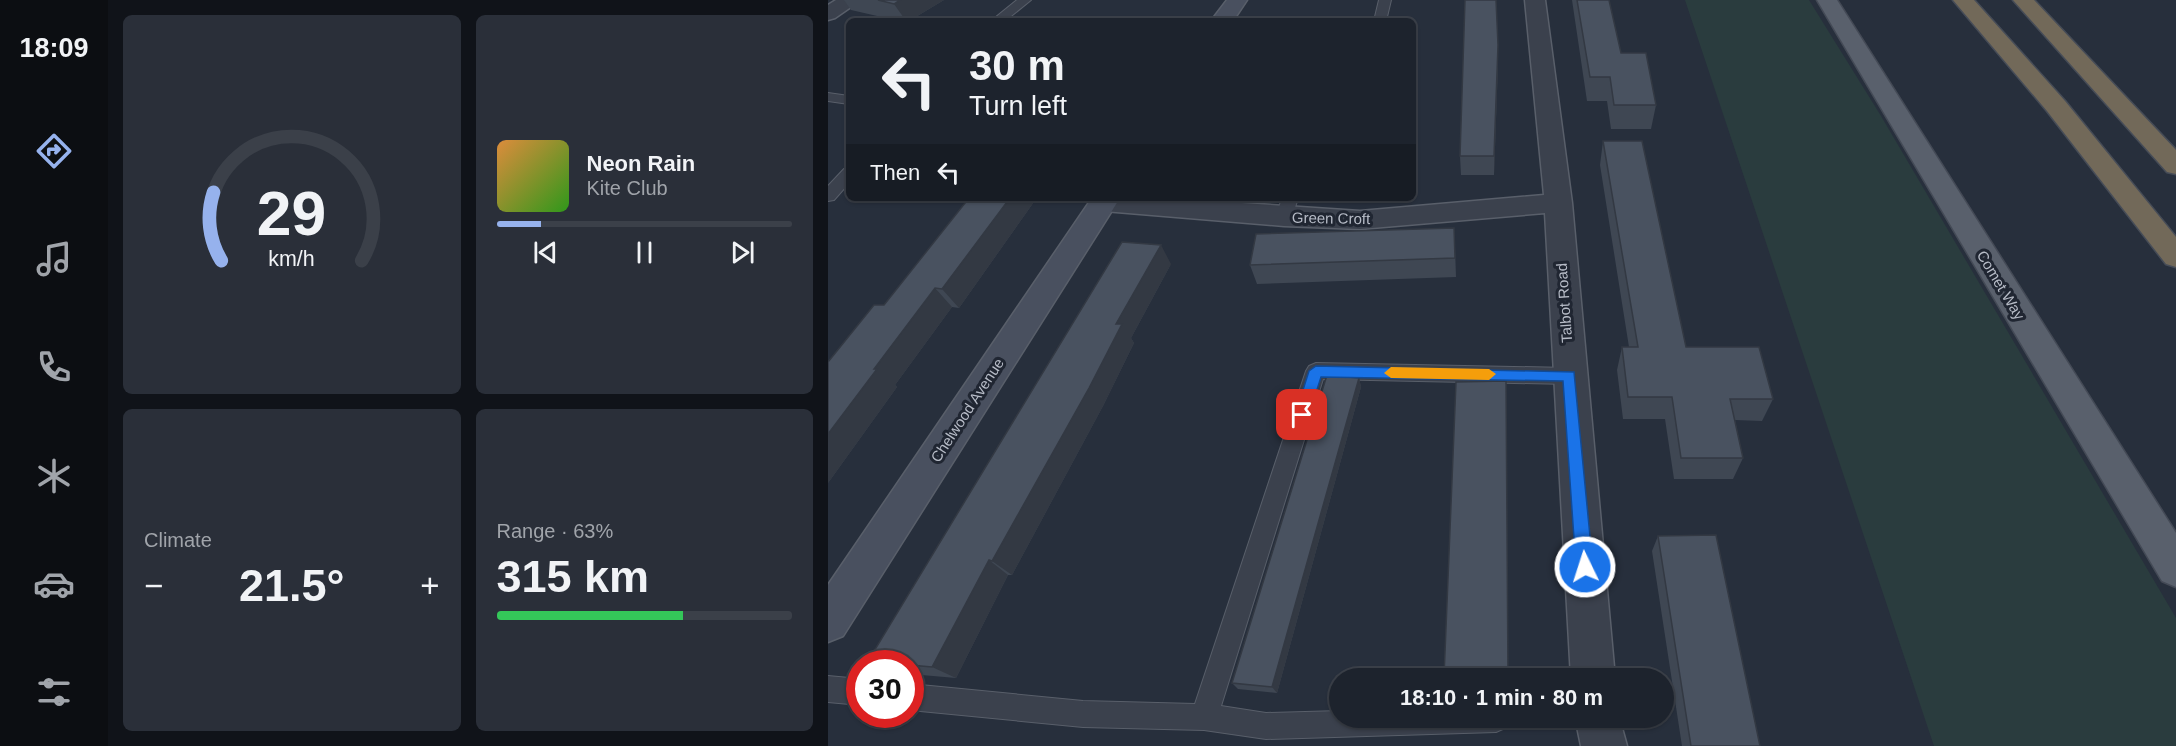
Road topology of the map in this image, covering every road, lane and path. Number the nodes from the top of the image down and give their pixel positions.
1 (851, 0) edge
2 (1025, 0) edge
3 (1237, 0) edge
4 (1384, 0) edge
5 (1535, 0) edge
6 (1827, 0) edge
7 (1963, 0) edge
8 (2023, 0) edge
9 (828, 14) edge
10 (1001, 18) edge
11 (1224, 18) edge
12 (1381, 18) edge
13 (828, 97) edge
14 (846, 100) edge
15 (2176, 166) edge
16 (846, 176) edge
17 (828, 196) edge
18 (1104, 201) edge
19 (1131, 201) edge
20 (1558, 203) junction
21 (1287, 207) edge
22 (2176, 257) edge
23 (1569, 376) junction
24 (2176, 568) edge
25 (828, 621) edge
26 (1592, 668) edge
27 (828, 689) edge
28 (846, 691) edge
29 (924, 698) edge
30 (1204, 717) junction
31 (1329, 724) edge
32 (1600, 728) edge
33 (1604, 746) edge

1 - 9 street
2 - 10 lane
3 - 11 street
4 - 12 lane
5 - 20 street, Talbot Road
6 - 24 main road, Comet Way
7 - 22 highway
8 - 15 highway
13 - 14 lane
16 - 17 lane
18 - 25 street, Chelwood Avenue
19 - 21 street, Green Croft
20 - 21 street, Green Croft
20 - 23 street, Talbot Road
23 - 26 street, Talbot Road
23 - 30 lane
27 - 28 lane
29 - 30 lane
30 - 31 lane
32 - 33 street

